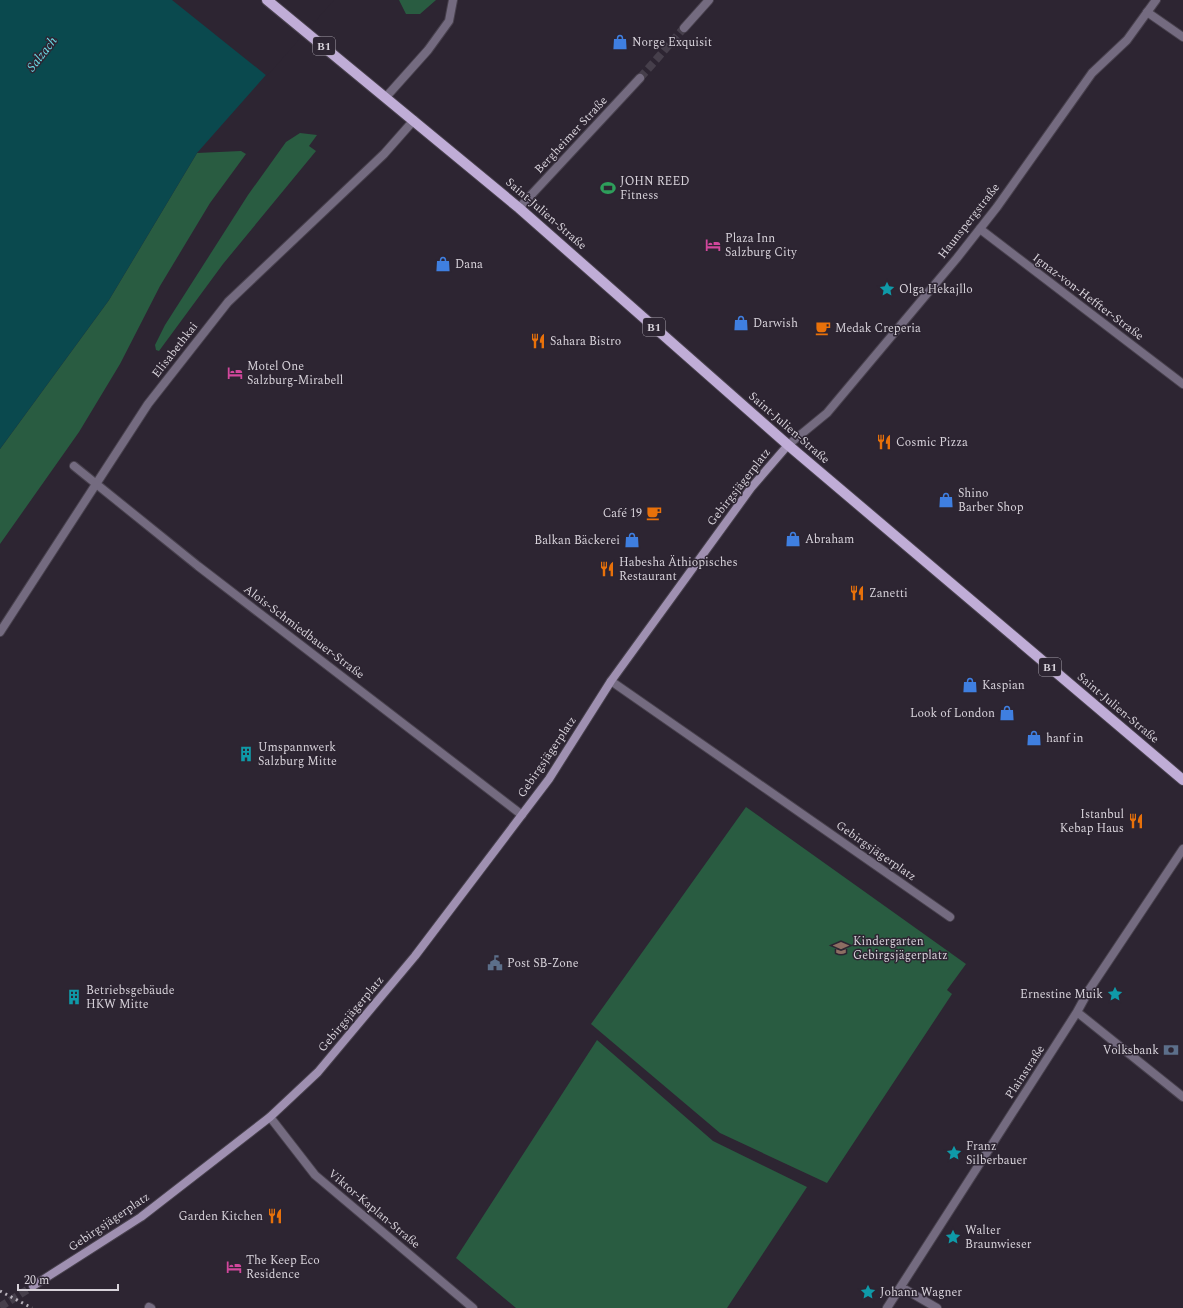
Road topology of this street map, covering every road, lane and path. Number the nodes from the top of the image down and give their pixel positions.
1 (267, 0) edge
2 (453, 0) edge
3 (709, 0) edge
4 (1156, 0) edge
5 (1147, 12) junction
6 (684, 28) tunnel mouth
7 (1183, 37) edge
8 (640, 78) tunnel mouth
9 (384, 95) junction
10 (414, 120) junction
11 (519, 208) junction
12 (980, 229) junction
13 (1183, 384) edge
14 (788, 445) junction
15 (74, 466) dead end
16 (95, 484) junction
17 (0, 632) edge
18 (611, 681) junction
19 (1183, 780) edge
20 (522, 814) junction
21 (1183, 849) edge
22 (950, 917) dead end
23 (1077, 1012) junction
24 (1183, 1097) edge
25 (270, 1117) junction
26 (33, 1286) tunnel mouth
27 (901, 1287) junction
28 (473, 1308) edge
29 (887, 1308) edge
30 (937, 1308) edge

1 - 9 main road, B1
2 - 9 street
3 - 6 street
4 - 5 street, Haunspergstraße
5 - 7 street
5 - 12 street, Haunspergstraße
8 - 11 street, Bergheimer Straße
9 - 10 main road, Saint-Julien-Straße / B1
10 - 11 main road, Saint-Julien-Straße / B1
10 - 16 street, Elisabethkai
11 - 14 main road, Saint-Julien-Straße / B1
12 - 13 street, Ignaz-von-Heffter-Straße
12 - 14 street, Haunspergstraße
14 - 18 main road, Gebirgsjägerplatz
14 - 19 main road, Saint-Julien-Straße / B1
15 - 16 street, Alois-Schmiedbauer-Straße
16 - 17 street, Elisabethkai
16 - 20 street, Alois-Schmiedbauer-Straße
18 - 20 main road, Gebirgsjägerplatz
18 - 22 street, Gebirgsjägerplatz
20 - 25 main road, Gebirgsjägerplatz
21 - 23 street, Plainstraße
23 - 24 street
23 - 27 street, Plainstraße
25 - 26 main road, Gebirgsjägerplatz
25 - 28 street, Viktor-Kaplan-Straße
27 - 29 street, Plainstraße
27 - 30 street

